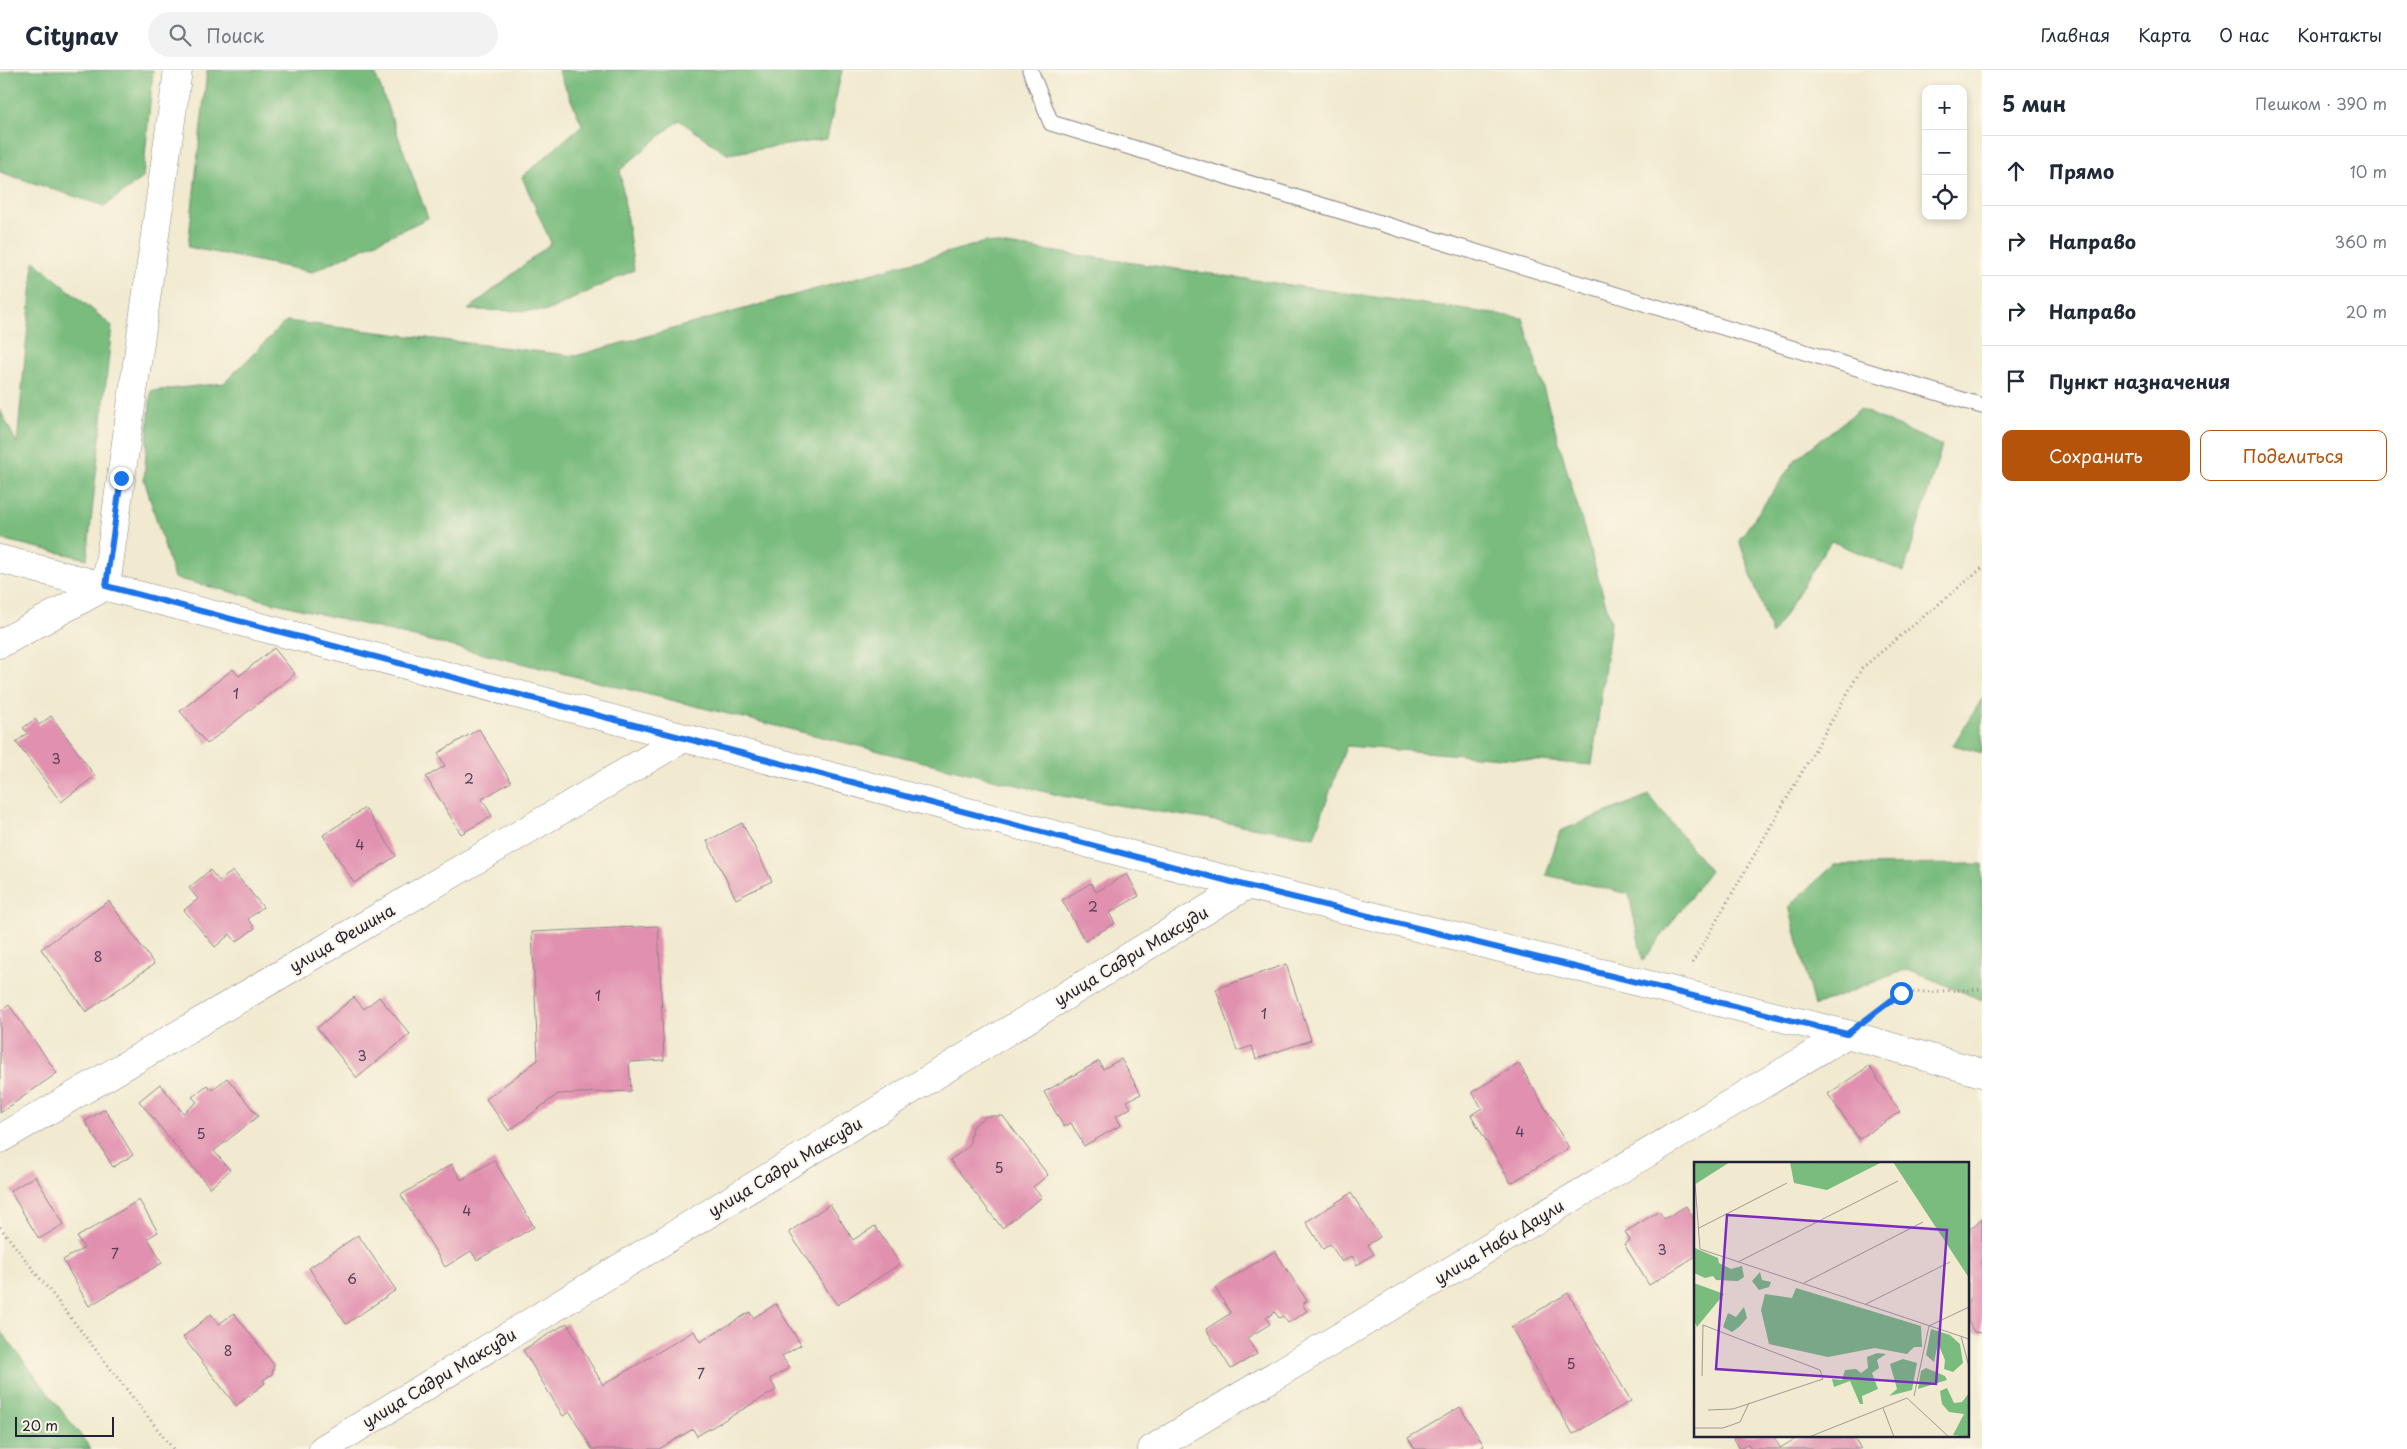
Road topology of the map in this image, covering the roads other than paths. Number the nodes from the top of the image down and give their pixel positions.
1 (178, 70) edge
2 (1030, 70) edge
3 (1982, 406) edge
4 (0, 558) edge
5 (106, 586) junction
6 (0, 644) edge
7 (684, 738) junction
8 (1247, 886) junction
9 (1847, 1034) junction
10 (1982, 1073) edge
11 (0, 1139) edge
12 (323, 1449) edge
13 (1152, 1449) edge

1 - 5 street
2 - 3 lane
4 - 5 street
5 - 6 street
5 - 7 street
7 - 8 street
7 - 11 street, улица Фешина
8 - 9 street
8 - 12 street, улица Садри Максуди
9 - 10 street
9 - 13 street, улица Наби Даули

